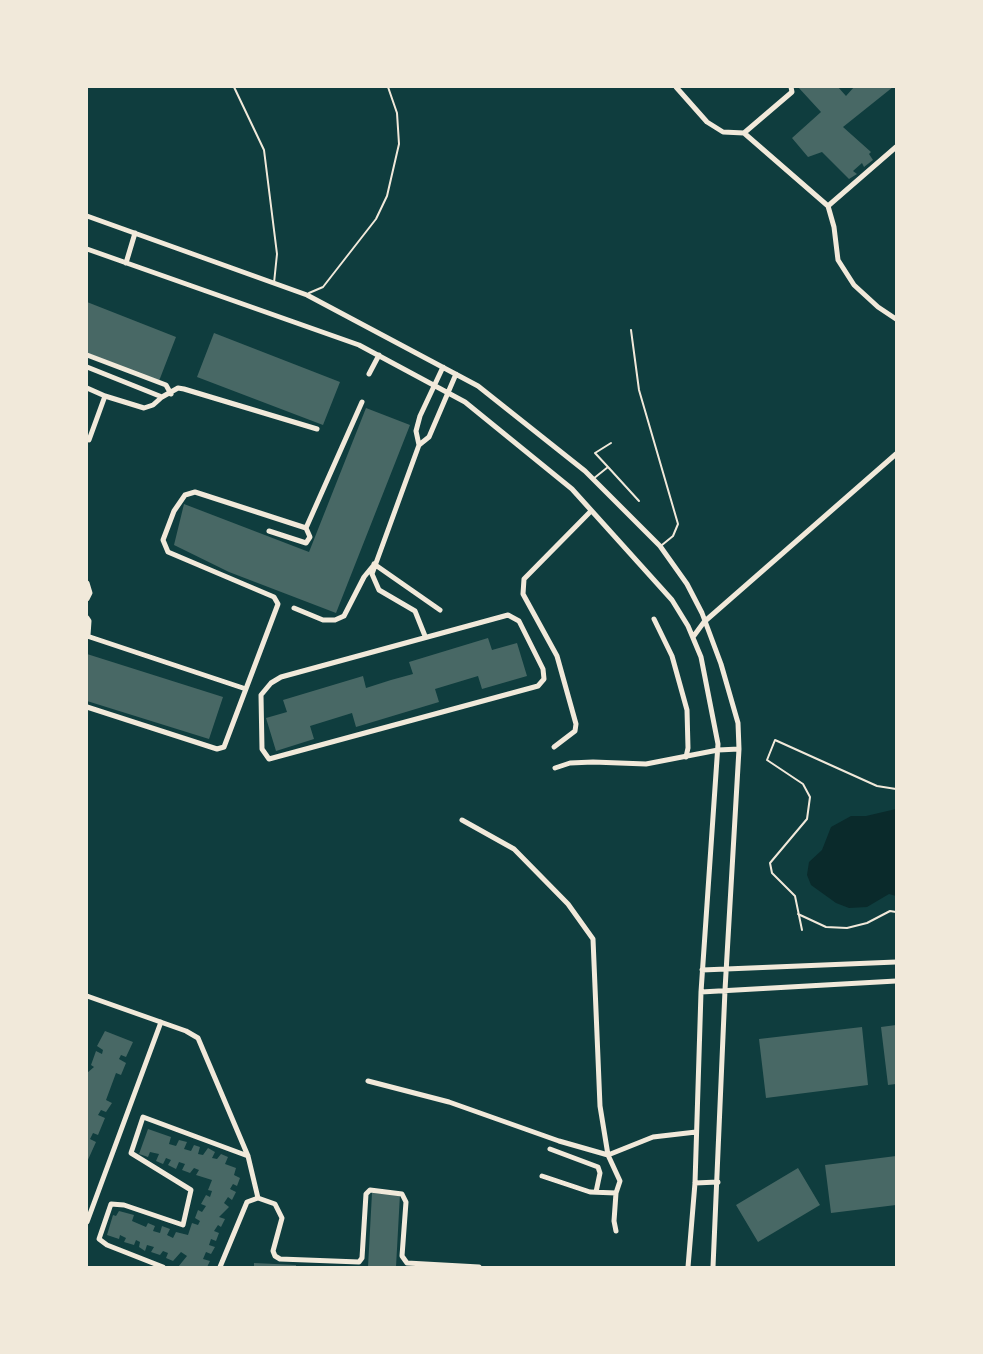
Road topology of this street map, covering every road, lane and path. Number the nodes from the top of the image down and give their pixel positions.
1 (234, 87) edge
2 (388, 87) edge
3 (676, 87) edge
4 (791, 87) edge
5 (744, 133) junction
6 (896, 147) edge
7 (828, 206) junction
8 (87, 216) edge
9 (135, 233) junction
10 (87, 249) edge
11 (126, 263) junction
12 (274, 283) junction
13 (307, 295) junction
14 (896, 319) edge
15 (631, 330) dead end
16 (87, 355) edge
17 (379, 356) junction
18 (87, 367) edge
19 (443, 367) junction
20 (369, 374) dead end
21 (456, 374) junction
22 (434, 385) junction
23 (87, 388) edge
24 (448, 392) junction
25 (171, 394) junction
26 (105, 396) junction
27 (162, 396) junction
28 (362, 402) dead end
29 (317, 429) dead end
30 (89, 440) dead end
31 (611, 443) dead end
32 (419, 445) junction
33 (896, 454) edge
34 (608, 467) junction
35 (593, 479) junction
36 (639, 501) dead end
37 (591, 511) junction
38 (306, 528) junction
39 (269, 531) dead end
40 (660, 546) junction
41 (374, 564) junction
42 (87, 583) edge
43 (87, 599) edge
44 (294, 608) dead end
45 (440, 610) dead end
46 (87, 618) edge
47 (654, 619) dead end
48 (704, 622) junction
49 (87, 635) edge
50 (425, 636) junction
51 (693, 637) junction
52 (246, 689) junction
53 (87, 707) edge
54 (554, 747) dead end
55 (739, 749) junction
56 (718, 750) junction
57 (686, 757) junction
58 (555, 768) dead end
59 (896, 789) edge
60 (462, 820) dead end
61 (896, 912) edge
62 (798, 914) junction
63 (802, 930) dead end
64 (896, 962) edge
65 (726, 968) junction
66 (702, 970) junction
67 (896, 981) edge
68 (725, 990) junction
69 (701, 992) junction
70 (87, 996) edge
71 (161, 1023) junction
72 (368, 1081) dead end
73 (696, 1132) junction
74 (550, 1149) dead end
75 (608, 1155) junction
76 (249, 1156) junction
77 (542, 1176) dead end
78 (718, 1182) junction
79 (695, 1183) junction
80 (596, 1192) junction
81 (616, 1193) junction
82 (258, 1198) junction
83 (87, 1222) edge
84 (616, 1231) dead end
85 (163, 1267) edge
86 (220, 1267) edge
87 (478, 1267) edge
88 (688, 1267) edge
89 (713, 1267) edge

1 - 12 lane
2 - 13 lane
3 - 5 street
4 - 5 street
5 - 7 street
6 - 7 street
7 - 14 street
8 - 9 street
9 - 11 street
9 - 12 street
10 - 11 street
11 - 17 street
12 - 13 street
13 - 19 street
15 - 40 lane
16 - 25 street
17 - 20 street
17 - 22 street
18 - 27 street
19 - 21 street
19 - 22 street
21 - 24 street
21 - 35 street
22 - 24 street
22 - 32 street
23 - 26 street
24 - 32 street
24 - 37 street
25 - 27 street
25 - 29 street
26 - 27 street
26 - 30 street
28 - 38 street
31 - 34 lane
32 - 41 street
33 - 48 street
34 - 35 lane
34 - 36 lane
35 - 40 street
37 - 51 street
37 - 54 street
38 - 39 street
38 - 52 street
40 - 48 street
41 - 44 street
41 - 45 street
41 - 50 street
42 - 43 street
46 - 49 street
47 - 57 street
48 - 51 street
48 - 55 street
49 - 52 street
50 - 50 street
51 - 56 street
52 - 53 street
55 - 56 street
55 - 65 street
56 - 57 street
56 - 66 street
57 - 58 street
59 - 62 path
60 - 75 street
61 - 62 path
62 - 63 path
64 - 65 street
65 - 66 street
65 - 68 street
66 - 69 street
67 - 68 street
68 - 69 street
68 - 78 street
69 - 73 street
70 - 71 street
71 - 76 street
71 - 83 street
72 - 75 street
73 - 75 street
73 - 79 street
74 - 80 street
75 - 81 street
76 - 82 street
76 - 85 street
77 - 80 street
78 - 79 street
78 - 89 street
79 - 88 street
80 - 81 street
81 - 84 street
82 - 86 street
82 - 87 street

